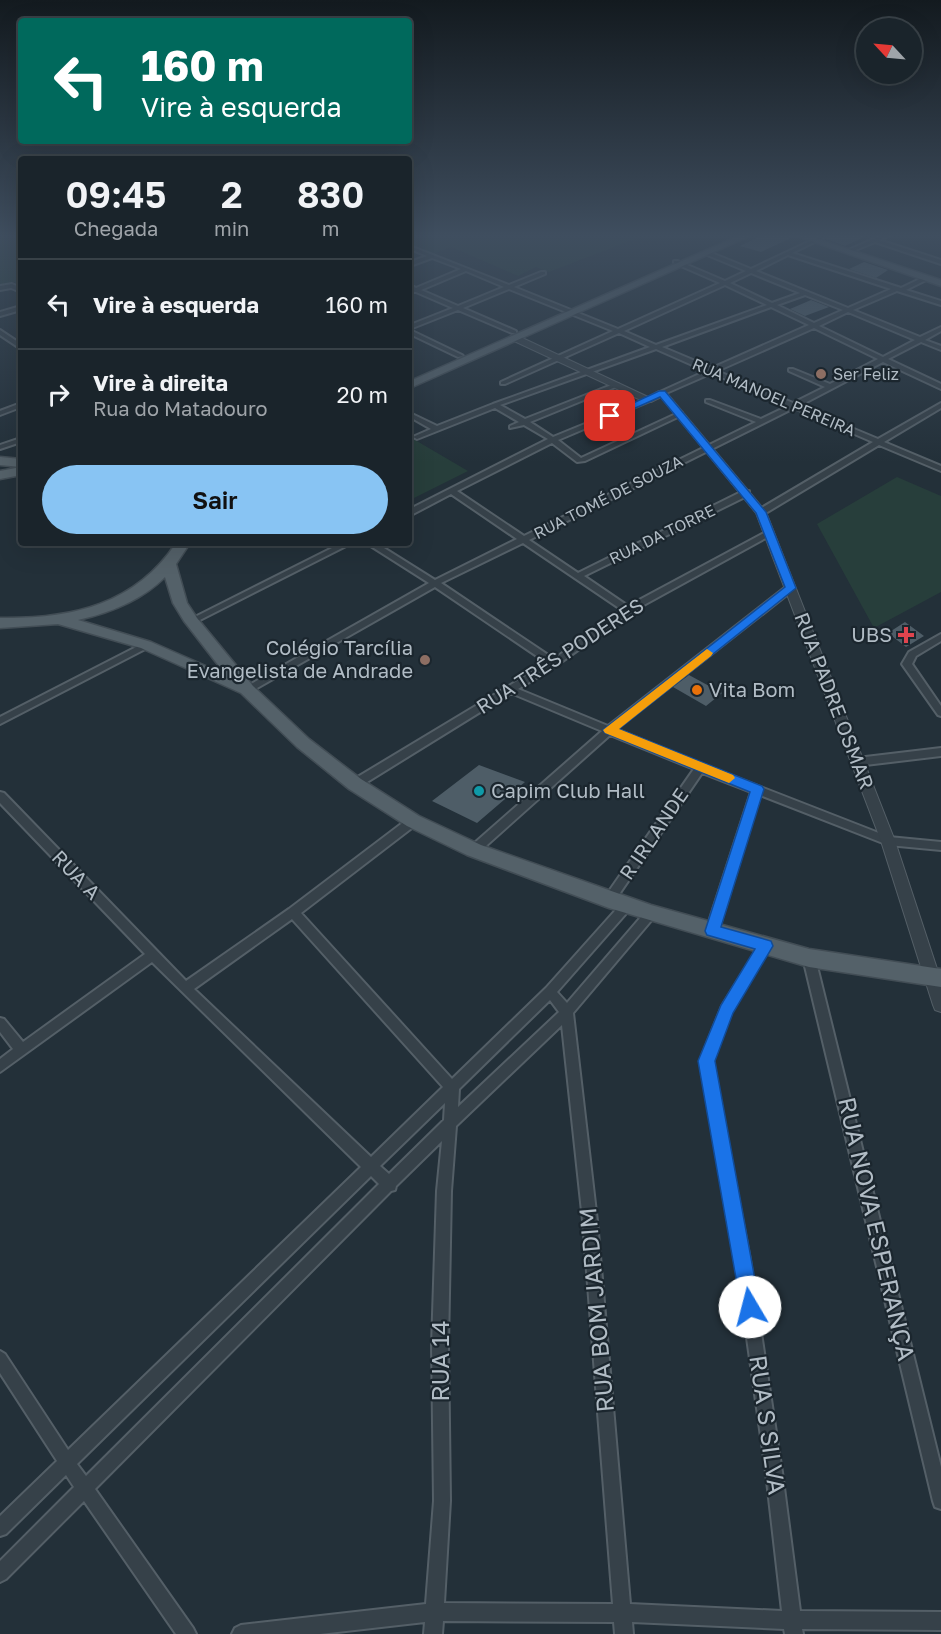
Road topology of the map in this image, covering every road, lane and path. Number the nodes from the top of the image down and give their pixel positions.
1 (14, 310) edge
2 (449, 310) edge
3 (463, 310) edge
4 (665, 310) edge
5 (758, 310) edge
6 (784, 310) edge
7 (569, 311) joint
8 (846, 311) joint
9 (0, 315) edge
10 (412, 326) edge
11 (815, 326) junction
12 (941, 329) edge
13 (619, 331) junction
14 (0, 332) edge
15 (412, 333) edge
16 (515, 335) junction
17 (920, 340) junction
18 (18, 342) edge
19 (654, 346) junction
20 (941, 348) edge
21 (460, 356) junction
22 (558, 359) junction
23 (884, 359) junction
24 (792, 370) dead end
25 (713, 371) junction
26 (587, 372) junction
27 (412, 381) edge
28 (412, 381) edge
29 (503, 383) dead end
30 (616, 385) junction
31 (830, 387) junction
32 (941, 387) edge
33 (662, 393) junction
34 (648, 400) junction
35 (708, 400) dead end
36 (495, 405) junction
37 (795, 405) junction
38 (941, 405) edge
39 (18, 406) edge
40 (0, 412) edge
41 (680, 414) junction
42 (412, 416) edge
43 (760, 421) junction
44 (524, 422) junction
45 (512, 427) dead end
46 (436, 429) junction
47 (417, 437) dead end
48 (552, 440) junction
49 (18, 441) edge
50 (878, 442) junction
51 (708, 446) junction
52 (0, 447) edge
53 (0, 460) edge
54 (18, 463) edge
55 (941, 469) edge
56 (18, 472) edge
57 (0, 476) edge
58 (451, 491) junction
59 (746, 493) junction
60 (412, 511) edge
61 (761, 512) junction
62 (769, 534) junction
63 (523, 541) junction
64 (181, 546) edge
65 (342, 546) edge
66 (375, 546) edge
67 (169, 564) junction
68 (578, 576) junction
69 (435, 584) junction
70 (790, 588) junction
71 (628, 610) junction
72 (56, 619) junction
73 (190, 621) junction
74 (0, 623) edge
75 (941, 637) edge
76 (146, 645) junction
77 (554, 663) junction
78 (509, 689) junction
79 (247, 690) junction
80 (941, 713) edge
81 (0, 721) edge
82 (609, 730) junction
83 (941, 752) edge
84 (857, 762) junction
85 (700, 768) junction
86 (355, 784) junction
87 (758, 789) junction
88 (0, 796) edge
89 (413, 821) junction
90 (888, 841) junction
91 (941, 846) edge
92 (474, 849) junction
93 (618, 903) junction
94 (293, 912) junction
95 (651, 913) junction
96 (712, 931) junction
97 (765, 946) junction
98 (153, 955) junction
99 (809, 958) junction
100 (936, 977) edge
101 (185, 988) junction
102 (550, 992) junction
103 (941, 1005) edge
104 (567, 1012) junction
105 (0, 1023) edge
106 (22, 1050) junction
107 (0, 1066) edge
108 (453, 1089) junction
109 (451, 1122) junction
110 (370, 1168) junction
111 (390, 1185) junction
112 (0, 1359) edge
113 (67, 1463) junction
114 (85, 1488) junction
115 (941, 1501) edge
116 (0, 1528) edge
117 (0, 1573) edge
118 (435, 1612) junction
119 (622, 1613) junction
120 (941, 1621) edge
121 (793, 1627) edge
122 (187, 1634) edge
123 (241, 1634) edge
124 (433, 1634) edge
125 (624, 1634) edge

1 - 9 street
2 - 10 street
3 - 16 street
4 - 13 street
5 - 19 street
6 - 11 street
7 - 13 street, RUA MANOEL PEREIRA
7 - 16 main road
8 - 11 street
8 - 17 street
11 - 23 street
11 - 25 street
12 - 17 street, RUA TOMÉ DE SOUZA
13 - 19 street, RUA MANOEL PEREIRA
13 - 22 street
14 - 18 street
15 - 21 street
16 - 21 main road
16 - 22 street
16 - 27 main road
17 - 20 street
17 - 23 street, RUA TOMÉ DE SOUZA
19 - 25 street, RUA MANOEL PEREIRA
19 - 26 street
21 - 28 main road
22 - 26 street
22 - 29 street
23 - 31 street, RUA TOMÉ DE SOUZA
23 - 32 street
24 - 31 street
25 - 33 street
25 - 37 street, RUA MANOEL PEREIRA
26 - 30 street
26 - 36 street
30 - 34 street
30 - 44 street
31 - 37 street, RUA TOMÉ DE SOUZA
33 - 34 street
33 - 41 street, RUA PADRE OSMAR
34 - 48 street
35 - 43 street
36 - 44 street
36 - 46 street
37 - 43 street, RUA TOMÉ DE SOUZA
37 - 50 street, RUA MANOEL PEREIRA
38 - 50 street
39 - 40 street
41 - 48 street
41 - 51 street, RUA PADRE OSMAR
42 - 46 street
43 - 51 street, RUA TOMÉ DE SOUZA
44 - 45 street
44 - 48 street
46 - 47 street
48 - 58 street
49 - 52 street
50 - 55 street, RUA MANOEL PEREIRA
50 - 61 street
51 - 59 street, RUA PADRE OSMAR
51 - 63 street, RUA TOMÉ DE SOUZA
53 - 54 main road
56 - 57 main road
58 - 60 street
58 - 63 street
59 - 61 street, RUA PADRE OSMAR
59 - 68 street, RUA DA TORRE
61 - 62 street, RUA PADRE OSMAR
62 - 70 street, RUA PADRE OSMAR
62 - 71 street, RUA TRÊS PODERES
63 - 68 street
63 - 69 street, RUA TOMÉ DE SOUZA
64 - 67 main road
65 - 73 street
66 - 69 street
67 - 72 main road
67 - 73 main road
68 - 71 street
69 - 77 street
69 - 79 street, RUA TOMÉ DE SOUZA
70 - 82 street
70 - 84 street, RUA PADRE OSMAR
71 - 77 street, RUA TRÊS PODERES
72 - 74 main road
72 - 76 main road
73 - 79 main road
75 - 80 street
76 - 79 main road
76 - 81 street
77 - 78 street, RUA TRÊS PODERES
78 - 82 street
78 - 86 street, RUA TRÊS PODERES
79 - 86 main road
82 - 85 street
82 - 92 street
83 - 84 street
84 - 90 street, RUA PADRE OSMAR
85 - 87 street
85 - 93 street, R IRLANDE
86 - 89 main road
87 - 90 street
87 - 96 street
88 - 98 street, RUA A
89 - 92 main road
89 - 94 street
90 - 91 street
90 - 100 street, RUA PADRE OSMAR
92 - 93 main road
93 - 95 main road
93 - 102 street, R IRLANDE
94 - 101 street
94 - 108 street
95 - 96 main road
95 - 104 street
96 - 97 main road
97 - 99 main road
97 - 121 street, RUA S SILVA
98 - 101 street, RUA A
98 - 106 street
99 - 100 main road
99 - 115 street, RUA NOVA ESPERANÇA
100 - 103 street, RUA PADRE OSMAR
101 - 110 street, RUA A
102 - 104 street
102 - 108 street, R IRLANDE
104 - 109 street
104 - 119 street, RUA BOM JARDIM
105 - 106 street
106 - 107 street
108 - 109 street, RUA 14
108 - 110 street, R IRLANDE
109 - 111 street
109 - 118 street, RUA 14
110 - 111 street, RUA A
110 - 113 street, R IRLANDE
111 - 114 street
112 - 113 street
113 - 114 street
113 - 116 street, R IRLANDE
114 - 117 street
114 - 122 street
118 - 119 street
118 - 123 street
118 - 124 street, RUA 14
119 - 121 street
119 - 125 street, RUA BOM JARDIM
120 - 121 street

